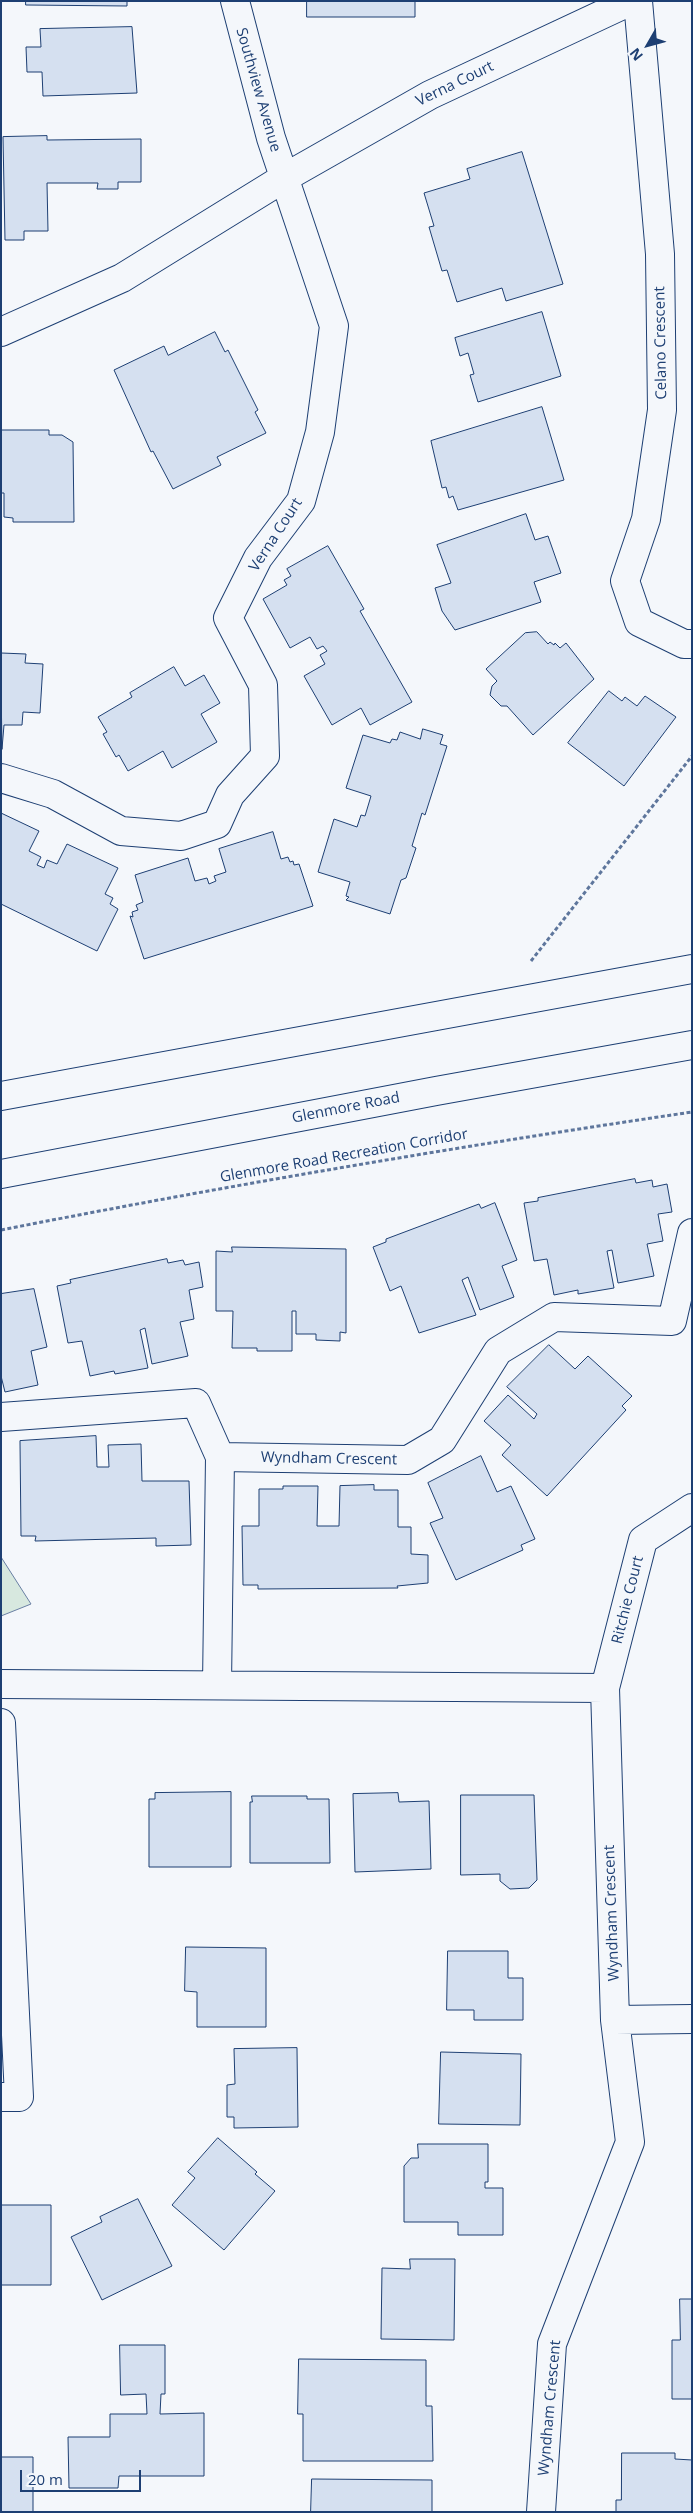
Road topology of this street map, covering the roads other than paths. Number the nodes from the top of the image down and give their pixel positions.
1 (235, 1) edge
2 (632, 1) edge
3 (638, 1) edge
4 (284, 178) junction
5 (1, 332) edge
6 (692, 644) edge
7 (1, 778) edge
8 (692, 969) edge
9 (692, 1045) edge
10 (1, 1096) edge
11 (1, 1174) edge
12 (692, 1233) edge
13 (1, 1417) edge
14 (220, 1457) junction
15 (692, 1508) edge
16 (1, 1684) edge
17 (216, 1685) junction
18 (605, 1688) junction
19 (1, 1723) edge
20 (692, 2019) edge
21 (615, 2020) junction
22 (1, 2097) edge
23 (541, 2512) edge

1 - 4 street, Southview Avenue
2 - 4 street, Verna Court
3 - 6 street, Celano Crescent
4 - 5 street, Verna Court
4 - 7 street, Verna Court
8 - 10 street
9 - 11 street, Glenmore Road
12 - 14 street, Wyndham Crescent
13 - 14 street
14 - 17 street
15 - 18 street, Ritchie Court
16 - 17 street
17 - 18 street
18 - 21 street, Wyndham Crescent
19 - 22 street
20 - 21 street
21 - 23 street, Wyndham Crescent

